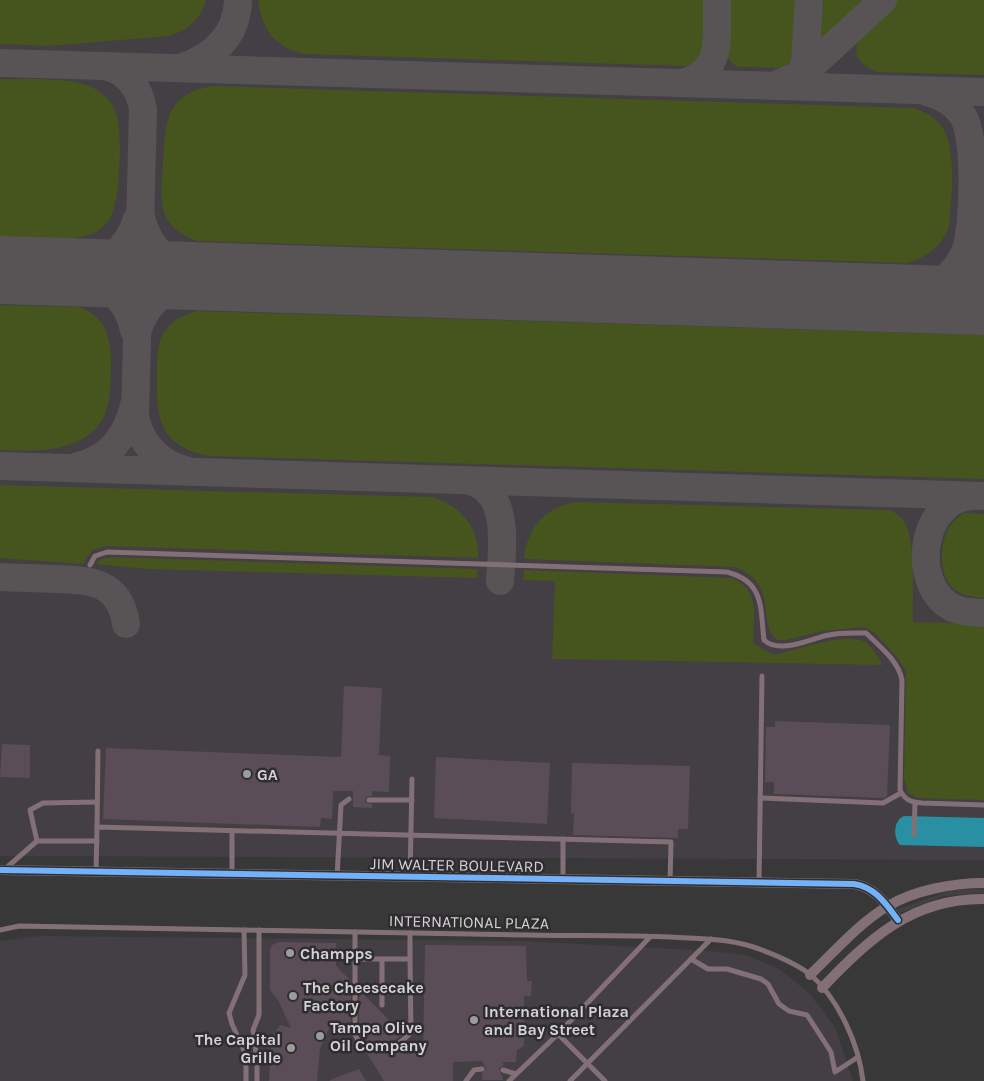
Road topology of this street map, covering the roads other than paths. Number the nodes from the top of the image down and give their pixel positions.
1 (90, 565) dead end
2 (762, 676) dead end
3 (98, 752) dead end
4 (412, 779) dead end
5 (902, 793) junction
6 (760, 798) junction
7 (349, 799) dead end
8 (369, 800) dead end
9 (412, 800) junction
10 (97, 802) junction
11 (915, 803) junction
12 (984, 805) edge
13 (97, 827) junction
14 (232, 831) junction
15 (339, 834) junction
16 (411, 834) junction
17 (914, 835) dead end
18 (563, 839) junction
19 (97, 840) junction
20 (37, 841) junction
21 (2, 870) edge
22 (96, 872) junction
23 (232, 875) junction
24 (337, 877) junction
25 (410, 878) junction
26 (563, 881) junction
27 (670, 882) junction
28 (759, 883) junction
29 (984, 883) edge
30 (984, 899) edge
31 (888, 906) junction
32 (898, 920) junction
33 (0, 930) edge
34 (244, 930) junction
35 (259, 930) junction
36 (355, 932) junction
37 (410, 933) junction
38 (650, 937) junction
39 (711, 939) junction
40 (355, 959) junction
41 (382, 959) junction
42 (410, 959) junction
43 (691, 959) junction
44 (810, 975) junction
45 (822, 988) junction
46 (382, 1005) dead end
47 (558, 1034) junction
48 (858, 1056) junction
49 (588, 1064) junction
50 (482, 1070) dead end
51 (503, 1070) dead end
52 (516, 1074) junction
53 (246, 1081) edge
54 (257, 1081) edge
55 (466, 1081) edge
56 (509, 1081) edge
57 (570, 1081) edge
58 (605, 1081) edge
59 (863, 1081) edge

1 - 5 lane
2 - 6 lane
3 - 10 lane
4 - 9 lane
5 - 6 lane
5 - 11 lane
6 - 28 lane
7 - 15 lane
8 - 9 lane
9 - 16 lane
10 - 13 lane
10 - 20 lane
11 - 12 lane
11 - 17 lane
13 - 14 lane
13 - 19 lane
14 - 15 lane
14 - 23 lane
15 - 16 lane
15 - 24 lane
16 - 18 lane
16 - 25 lane
18 - 26 lane
18 - 27 lane
19 - 20 lane
19 - 22 lane
20 - 21 lane
21 - 22 street, JIM WALTER BOULEVARD
22 - 23 street, JIM WALTER BOULEVARD
23 - 24 street, JIM WALTER BOULEVARD
24 - 25 street, JIM WALTER BOULEVARD
25 - 26 street, JIM WALTER BOULEVARD
26 - 27 street, JIM WALTER BOULEVARD
27 - 28 street, JIM WALTER BOULEVARD
28 - 31 street, JIM WALTER BOULEVARD
29 - 31 street
30 - 32 street
31 - 32 street, JIM WALTER BOULEVARD
31 - 44 street
32 - 45 street
33 - 34 lane, INTERNATIONAL PLAZA
34 - 35 lane, INTERNATIONAL PLAZA
34 - 53 lane
35 - 36 lane, INTERNATIONAL PLAZA
35 - 54 lane
36 - 37 lane, INTERNATIONAL PLAZA
36 - 40 lane
37 - 38 lane, INTERNATIONAL PLAZA
37 - 42 lane
38 - 39 lane, INTERNATIONAL PLAZA
38 - 47 lane
39 - 43 lane
39 - 44 lane, INTERNATIONAL PLAZA
40 - 41 lane
40 - 42 lane
41 - 42 lane
41 - 46 lane
43 - 48 lane
43 - 49 lane
44 - 45 lane, INTERNATIONAL PLAZA
45 - 48 lane, INTERNATIONAL PLAZA
47 - 49 lane
47 - 52 lane
48 - 59 lane, INTERNATIONAL PLAZA
49 - 57 lane
49 - 58 lane
50 - 55 lane
51 - 52 lane
52 - 56 lane

